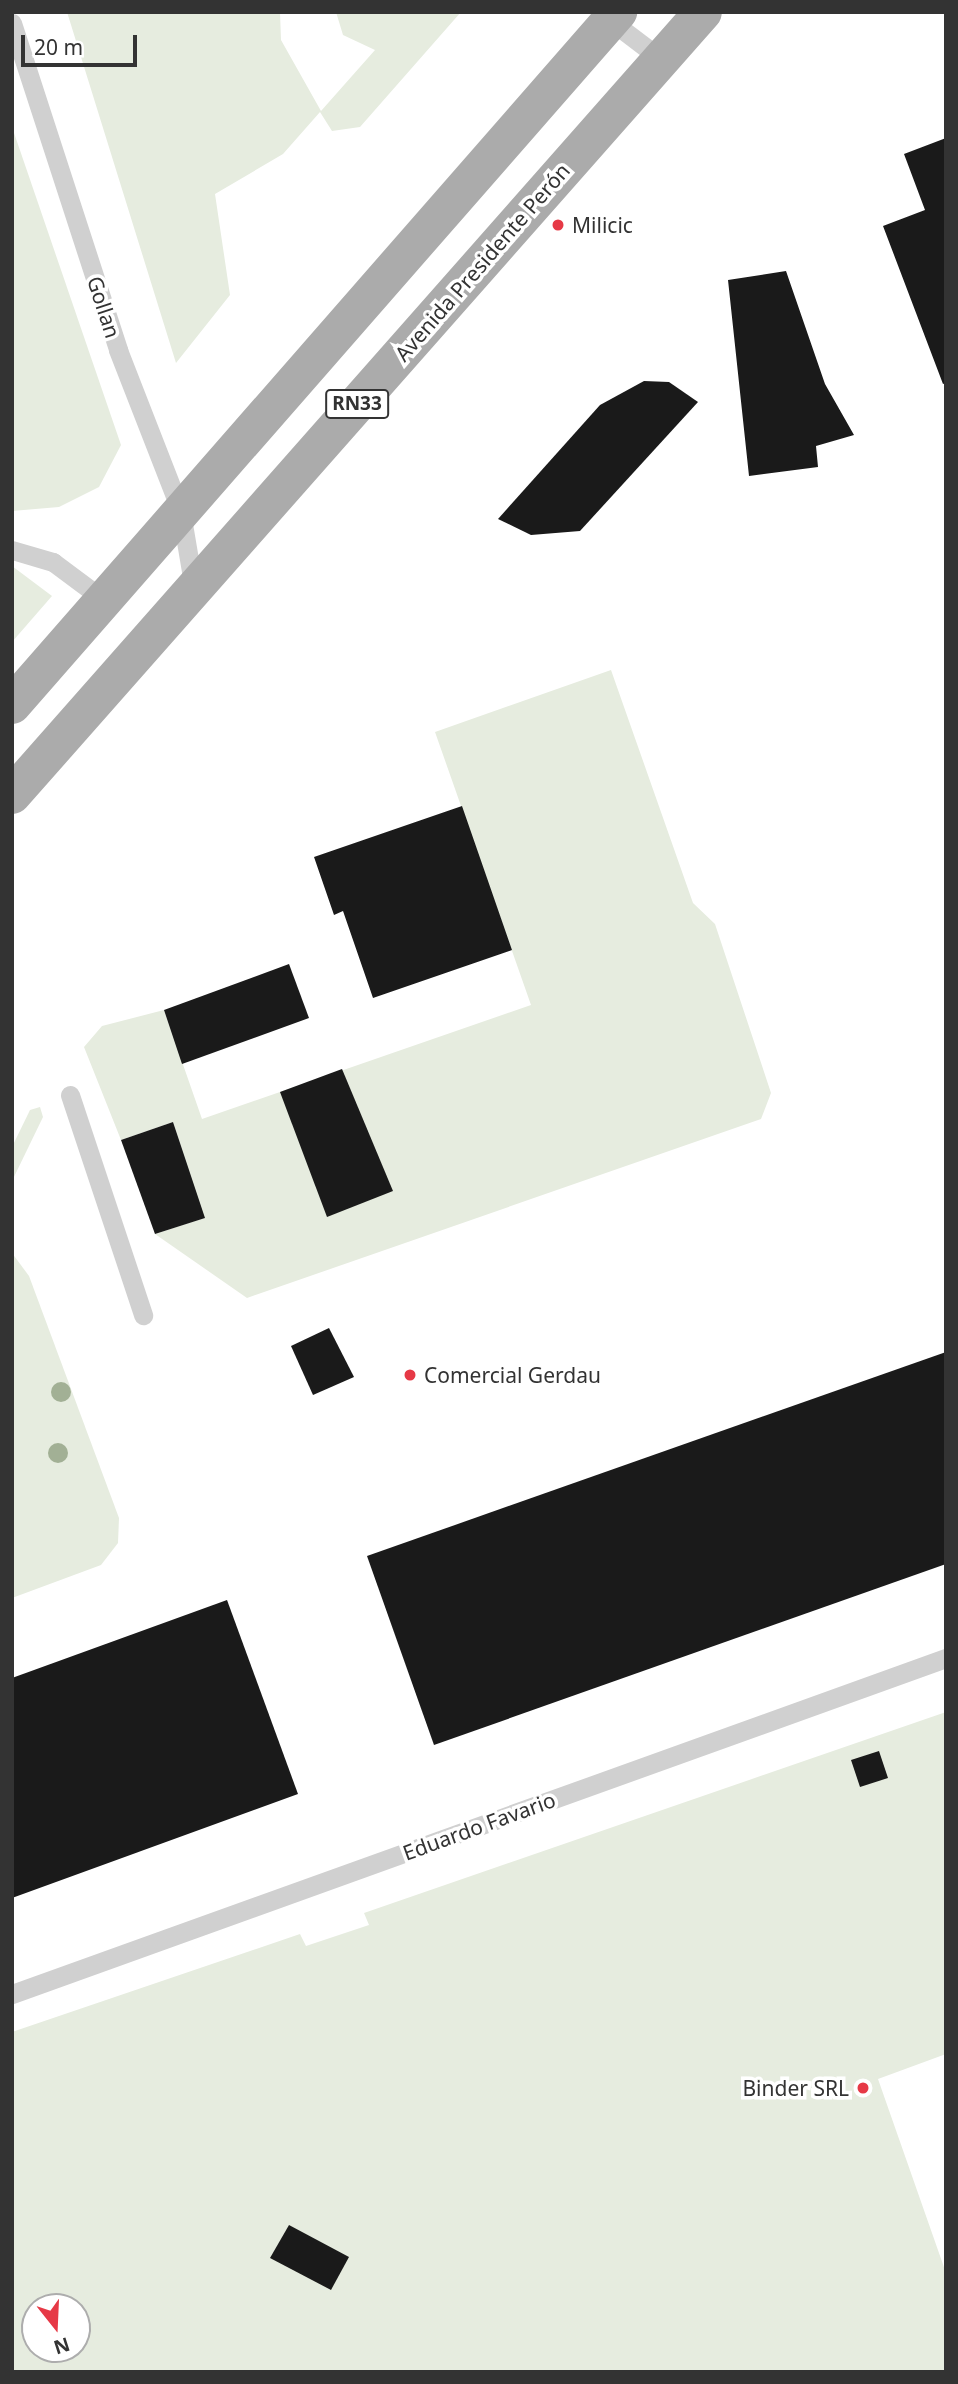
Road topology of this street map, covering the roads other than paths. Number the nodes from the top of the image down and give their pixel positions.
1 (702, 12) edge
2 (614, 16) edge
3 (12, 23) edge
4 (661, 59) junction
5 (181, 512) junction
6 (12, 550) edge
7 (194, 589) junction
8 (104, 600) junction
9 (12, 705) edge
10 (12, 796) edge
11 (70, 1094) dead end
12 (143, 1315) dead end
13 (946, 1658) edge
14 (12, 1994) edge

1 - 4 main road, Avenida Presidente Perón / RN33
2 - 4 lane
2 - 5 main road, RN33
3 - 5 lane, Gollan
4 - 7 main road, Avenida Presidente Perón / RN33
5 - 7 lane, Gollan
5 - 8 main road, RN33
6 - 8 lane
7 - 10 main road, Avenida Presidente Perón / RN33
8 - 9 main road, RN33
11 - 12 lane
13 - 14 lane, Eduardo Favario

